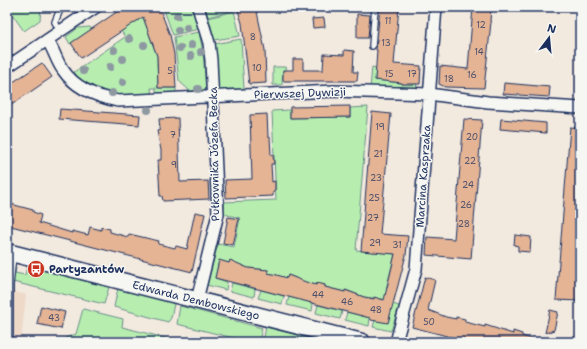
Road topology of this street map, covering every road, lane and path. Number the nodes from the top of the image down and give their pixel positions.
1 (61, 7) edge
2 (96, 7) edge
3 (198, 7) edge
4 (375, 7) edge
5 (436, 7) edge
6 (60, 31) junction
7 (47, 40) junction
8 (372, 46) dead end
9 (7, 67) edge
10 (429, 94) junction
11 (213, 97) junction
12 (580, 108) edge
13 (10, 253) edge
14 (197, 300) junction
15 (10, 342) edge
16 (362, 342) edge
17 (396, 342) edge

1 - 6 lane
2 - 6 street
3 - 11 street, Pułkownika Józefa Becka
4 - 8 lane
5 - 10 street, Marcina Kasprzaka
6 - 7 street
7 - 9 street
7 - 11 street, Pierwszej Dywizji
10 - 11 street, Pierwszej Dywizji
10 - 12 street, Pierwszej Dywizji
10 - 17 street, Marcina Kasprzaka
11 - 14 street, Pułkownika Józefa Becka
13 - 14 street, Edwarda Dembowskiego
13 - 15 lane
14 - 16 street, Edwarda Dembowskiego

